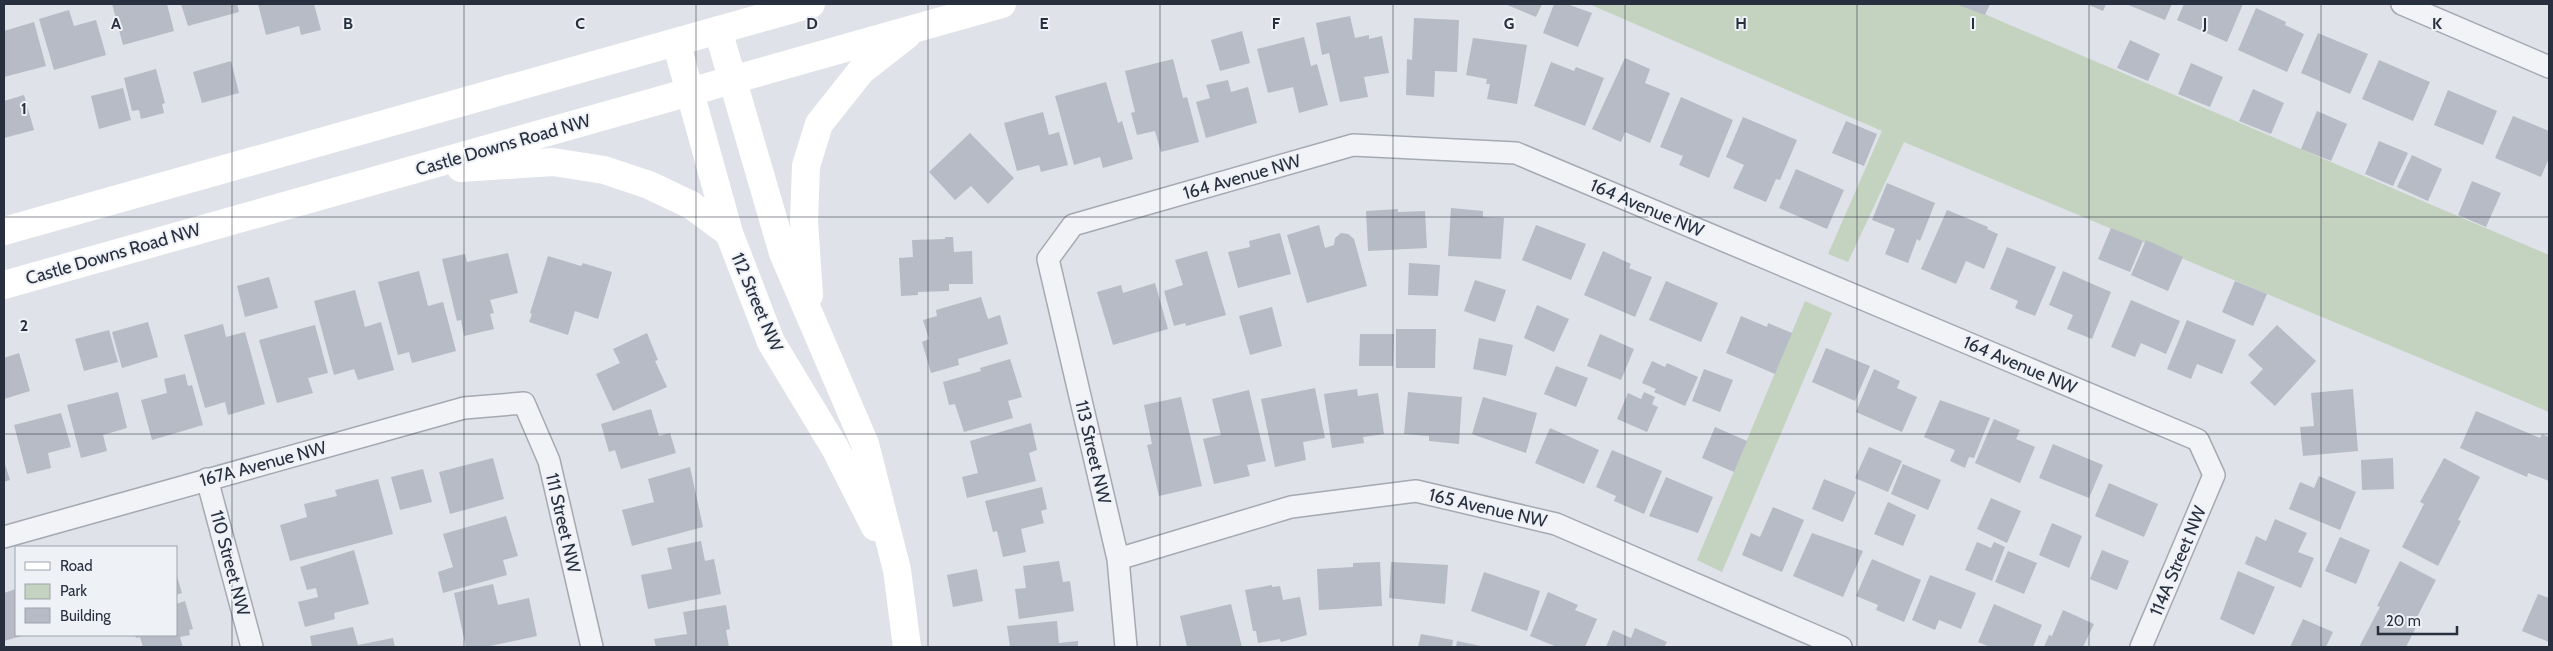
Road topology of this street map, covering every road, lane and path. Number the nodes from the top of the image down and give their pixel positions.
1 (811, 4) edge
2 (1002, 4) edge
3 (2402, 4) edge
4 (2436, 10) edge
5 (916, 28) junction
6 (718, 30) junction
7 (676, 42) junction
8 (2549, 67) edge
9 (732, 78) junction
10 (690, 90) junction
11 (407, 172) junction
12 (4, 230) edge
13 (729, 232) junction
14 (1048, 258) joint
15 (4, 285) edge
16 (810, 313) junction
17 (524, 403) joint
18 (2214, 475) joint
19 (207, 479) junction
20 (4, 537) edge
21 (1118, 560) junction
22 (897, 570) junction
23 (252, 647) edge
24 (592, 647) edge
25 (907, 647) edge
26 (1126, 647) edge
27 (1841, 647) edge
28 (2141, 647) edge

1 - 6 main road
2 - 5 main road, Castle Downs Road NW
3 - 4 street
4 - 8 street
5 - 9 main road, Castle Downs Road NW
5 - 16 main road
6 - 7 main road
6 - 9 main road, 112 Street NW
7 - 10 main road, 112 Street NW
7 - 12 main road
9 - 10 main road, Castle Downs Road NW
9 - 16 main road, 112 Street NW
10 - 11 main road, Castle Downs Road NW
10 - 13 main road, 112 Street NW
11 - 13 main road
11 - 15 main road, Castle Downs Road NW
13 - 22 main road, 112 Street NW
14 - 18 street, 164 Avenue NW
14 - 21 street, 113 Street NW
16 - 22 main road, 112 Street NW
17 - 19 street, 167A Avenue NW
17 - 24 street, 111 Street NW
18 - 28 street, 114A Street NW
19 - 20 street, 167A Avenue NW
19 - 23 street, 110 Street NW
21 - 26 street, 113 Street NW
21 - 27 street, 165 Avenue NW
22 - 25 main road, 112 Street NW

